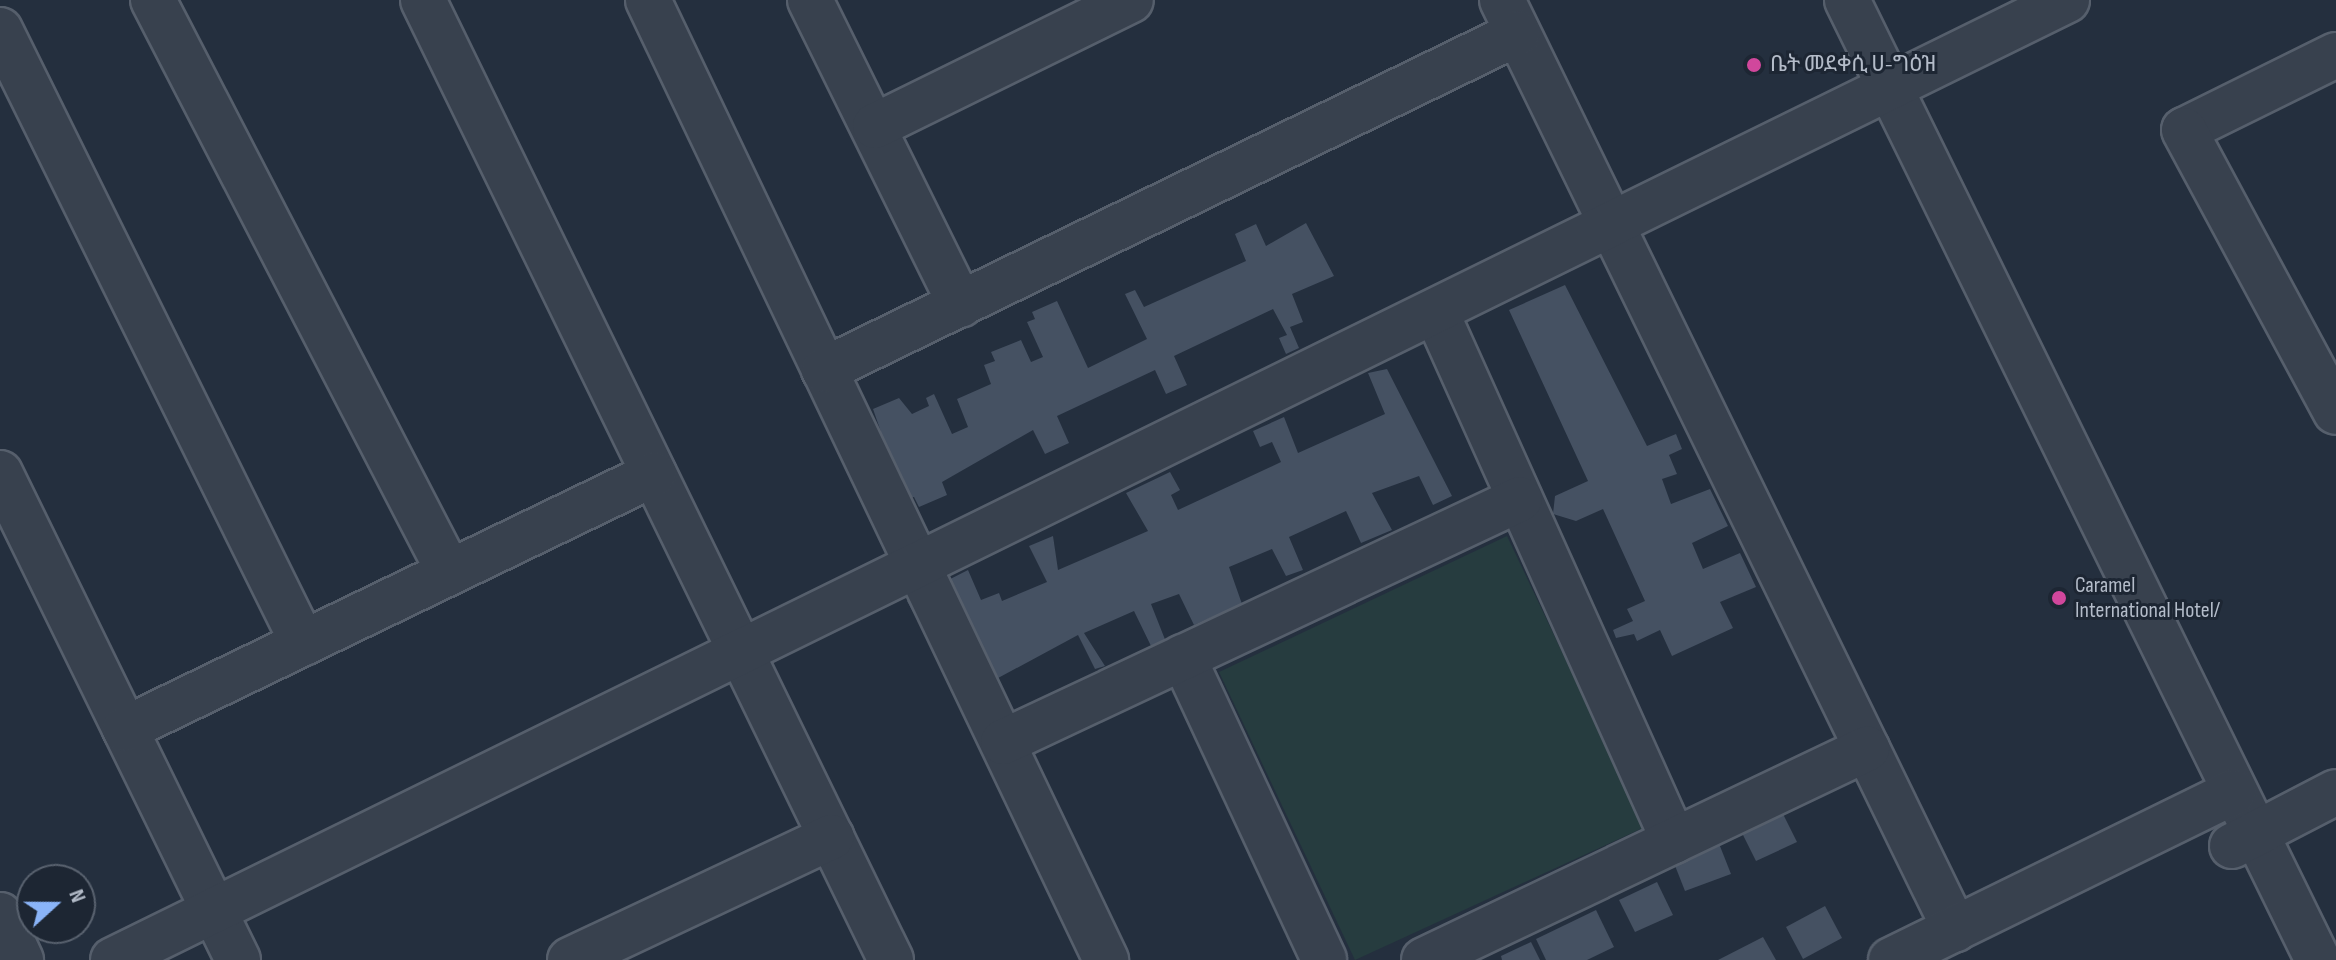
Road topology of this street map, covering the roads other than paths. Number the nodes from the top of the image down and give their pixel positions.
1 (17, 0) edge
2 (153, 0) edge
3 (423, 0) edge
4 (648, 0) edge
5 (810, 0) edge
6 (1131, 0) edge
7 (1820, 0) edge
8 (1847, 0) edge
9 (2067, 0) edge
10 (0, 8) edge
11 (1510, 16) edge
12 (0, 30) edge
13 (2336, 55) edge
14 (1877, 93) junction
15 (875, 126) junction
16 (1610, 222) junction
17 (961, 305) junction
18 (1436, 312) junction
19 (824, 370) junction
20 (2336, 412) edge
21 (0, 473) edge
22 (654, 474) junction
23 (1520, 499) junction
24 (915, 561) junction
25 (449, 572) junction
26 (303, 643) junction
27 (738, 647) junction
28 (1183, 657) junction
29 (125, 729) junction
30 (1003, 742) junction
31 (1867, 749) junction
32 (2336, 792) edge
33 (2221, 798) junction
34 (831, 837) junction
35 (1674, 841) junction
36 (2243, 841) junction
37 (213, 909) junction
38 (0, 915) edge
39 (1955, 929) junction
40 (21, 960) edge
41 (113, 960) edge
42 (238, 960) edge
43 (570, 960) edge
44 (891, 960) edge
45 (1106, 960) edge
46 (1324, 960) edge
47 (1424, 960) edge
48 (1891, 960) edge
49 (2285, 960) edge
50 (2318, 960) edge

1 - 10 street
2 - 25 street
3 - 22 street
4 - 19 street
5 - 15 street
6 - 15 street
7 - 14 street
8 - 14 street
9 - 14 street
11 - 16 street
11 - 17 street
12 - 26 street
13 - 20 street
14 - 16 street
14 - 33 street
15 - 17 street
16 - 18 street
16 - 31 street
17 - 19 street
18 - 23 street
18 - 24 street
19 - 24 street
21 - 29 street
22 - 25 street
22 - 27 street
23 - 28 street
23 - 35 street
24 - 27 street
24 - 30 street
25 - 26 street
26 - 29 street
27 - 34 street
27 - 37 street
28 - 30 street
28 - 46 street
29 - 37 street
30 - 45 street
31 - 35 street
31 - 39 street
32 - 36 street
33 - 36 street
33 - 39 street
34 - 43 street
34 - 44 street
35 - 47 street
36 - 49 street
36 - 50 street
37 - 41 street
37 - 42 street
38 - 40 street
39 - 48 street

